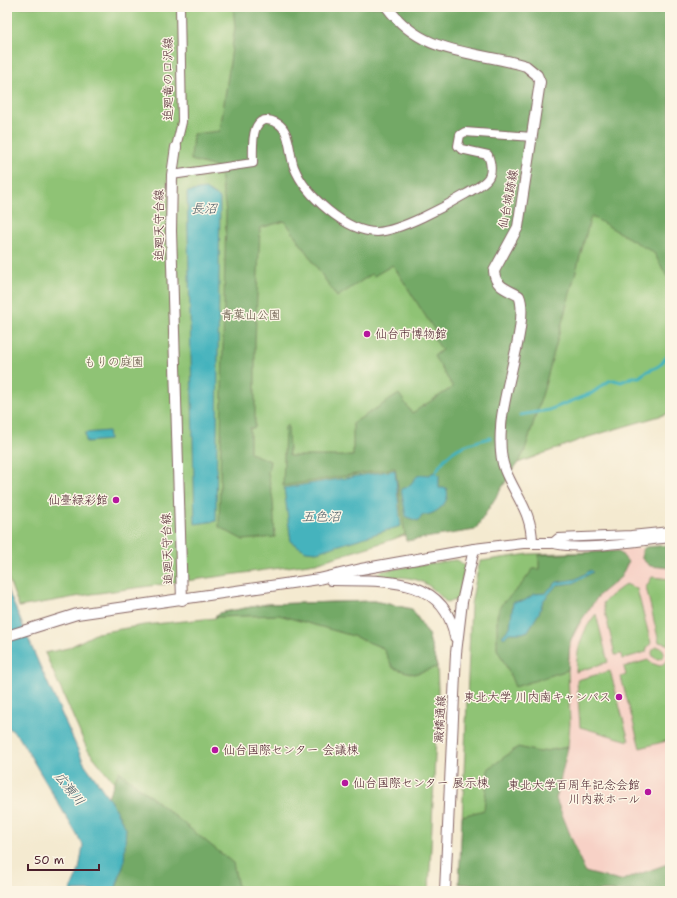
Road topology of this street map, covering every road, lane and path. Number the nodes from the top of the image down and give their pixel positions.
1 (180, 7) edge
2 (387, 7) edge
3 (532, 137) junction
4 (176, 146) joint
5 (172, 175) junction
6 (670, 531) edge
7 (670, 538) edge
8 (532, 543) junction
9 (552, 543) junction
10 (474, 549) junction
11 (319, 579) junction
12 (182, 600) junction
13 (7, 636) edge
14 (456, 653) junction
15 (445, 891) edge

1 - 4 street, 追廻竜の口沢線
2 - 3 street, 仙台城跡線
3 - 5 street, 追廻天守台線
3 - 8 street, 仙台城跡線
4 - 5 street, 追廻竜の口沢線
5 - 12 street, 追廻天守台線
6 - 9 street
7 - 9 street
8 - 9 street
8 - 10 street
10 - 11 street
10 - 14 street, 澱橋通線
11 - 12 street
11 - 14 street
12 - 13 street
14 - 15 street, 澱橋通線

